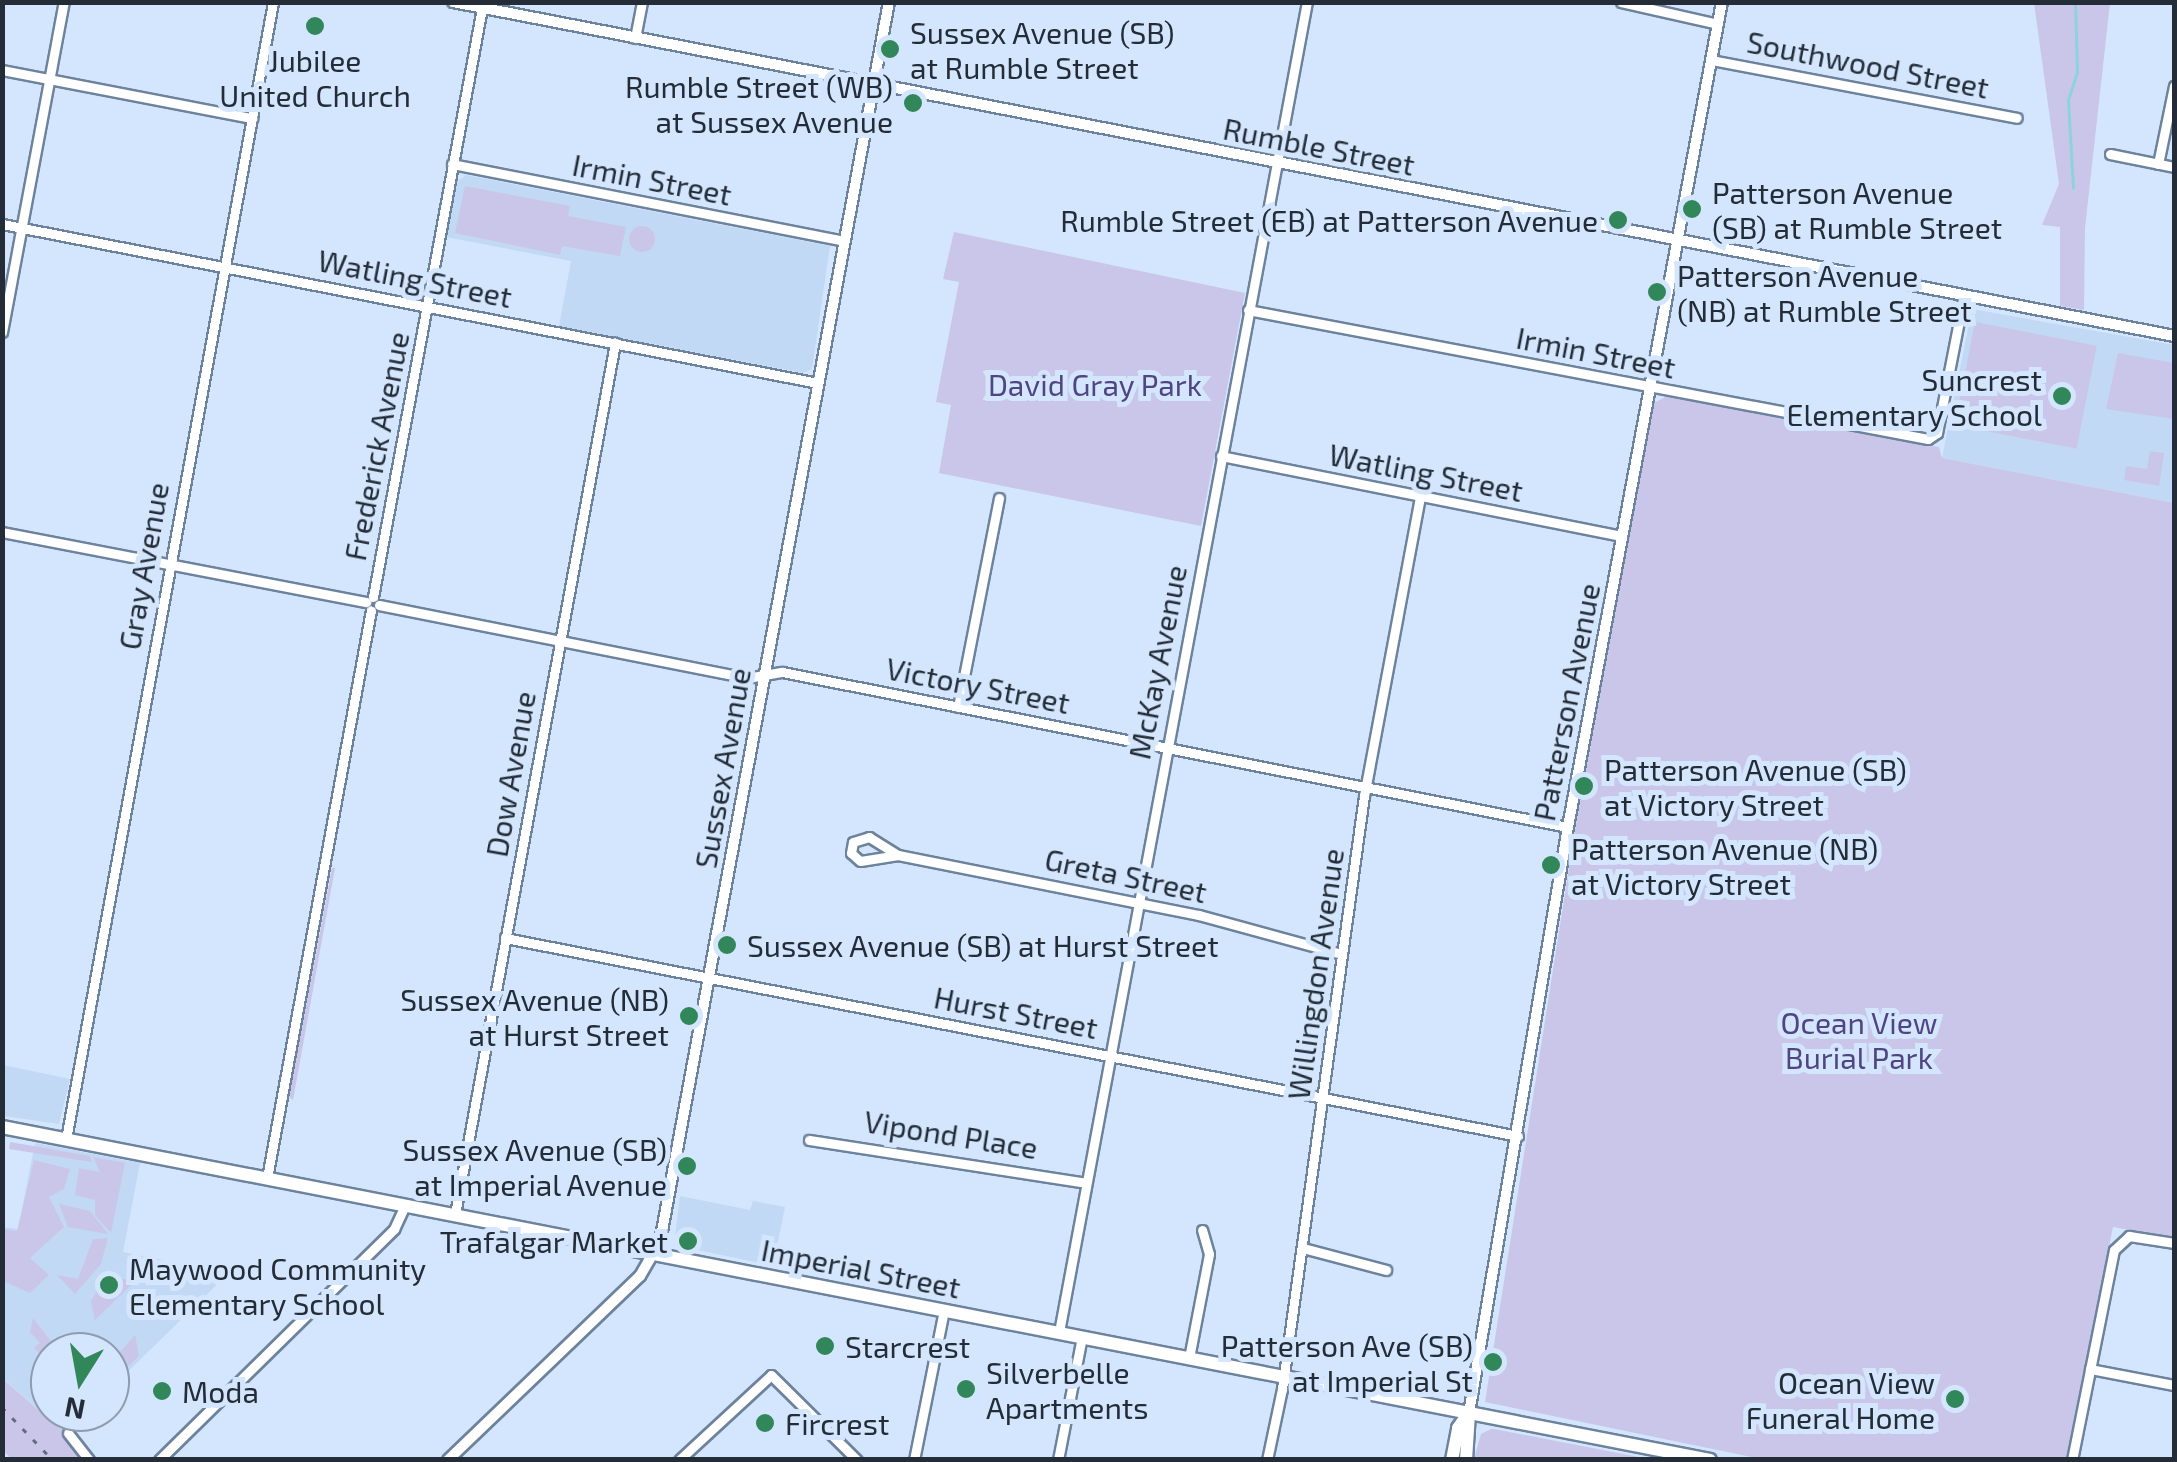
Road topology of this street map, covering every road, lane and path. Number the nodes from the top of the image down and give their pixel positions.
1 (64, 2) edge
2 (273, 2) edge
3 (453, 2) edge
4 (642, 2) edge
5 (889, 2) edge
6 (1307, 2) edge
7 (1620, 2) edge
8 (1722, 2) edge
9 (482, 8) junction
10 (1718, 24) junction
11 (635, 38) junction
12 (1710, 60) junction
13 (2, 70) edge
14 (50, 79) junction
15 (873, 84) junction
16 (2174, 86) edge
17 (252, 118) junction
18 (2017, 118) dead end
19 (2110, 154) dead end
20 (1275, 162) junction
21 (452, 164) junction
22 (2158, 164) junction
23 (2174, 167) edge
24 (2, 224) edge
25 (22, 228) junction
26 (844, 241) junction
27 (1674, 241) junction
28 (224, 267) junction
29 (1964, 296) junction
30 (428, 306) junction
31 (1248, 310) junction
32 (2, 332) edge
33 (2174, 336) edge
34 (615, 343) junction
35 (818, 383) junction
36 (1649, 388) junction
37 (1221, 456) junction
38 (1420, 496) junction
39 (998, 498) dead end
40 (2, 532) edge
41 (1622, 536) junction
42 (170, 564) junction
43 (372, 604) junction
44 (560, 640) junction
45 (764, 675) junction
46 (958, 707) junction
47 (1166, 748) junction
48 (1366, 786) junction
49 (1568, 827) junction
50 (898, 855) junction
51 (1137, 902) junction
52 (505, 938) junction
53 (1342, 954) junction
54 (710, 978) junction
55 (1109, 1056) junction
56 (1323, 1098) junction
57 (2, 1126) edge
58 (1518, 1136) junction
59 (66, 1139) junction
60 (809, 1140) dead end
61 (267, 1178) junction
62 (1086, 1183) junction
63 (404, 1204) junction
64 (455, 1214) junction
65 (1202, 1230) dead end
66 (2174, 1243) edge
67 (1303, 1248) junction
68 (654, 1253) junction
69 (1386, 1270) dead end
70 (944, 1310) junction
71 (1059, 1332) junction
72 (1082, 1336) junction
73 (1190, 1358) junction
74 (2090, 1368) junction
75 (1284, 1376) junction
76 (2174, 1385) edge
77 (1469, 1413) junction
78 (68, 1433) dead end
79 (89, 1460) edge
80 (159, 1460) edge
81 (448, 1460) edge
82 (679, 1460) edge
83 (858, 1460) edge
84 (914, 1460) edge
85 (1058, 1460) edge
86 (1267, 1460) edge
87 (1452, 1460) edge
88 (1466, 1460) edge
89 (1710, 1460) edge
90 (2072, 1460) edge

1 - 14 street
2 - 17 street, Gray Avenue
3 - 9 street, Rumble Street
4 - 11 street
5 - 15 street, Sussex Avenue
6 - 20 street, McKay Avenue
7 - 10 street, Southwood Street
8 - 10 street, Patterson Avenue
9 - 11 street, Rumble Street
9 - 21 street, Frederick Avenue
10 - 12 street, Patterson Avenue
11 - 15 street, Rumble Street
12 - 18 street, Southwood Street
12 - 27 street, Patterson Avenue
13 - 14 street
14 - 17 street
14 - 25 street
15 - 20 street, Rumble Street
15 - 26 street, Sussex Avenue
16 - 22 street
17 - 28 street, Gray Avenue
19 - 22 street
20 - 27 street, Rumble Street
20 - 31 street, McKay Avenue
21 - 26 street, Irmin Street
21 - 30 street, Frederick Avenue
22 - 23 street
24 - 25 street, Watling Street
25 - 28 street, Watling Street
25 - 32 street
26 - 35 street, Sussex Avenue
27 - 29 street, Rumble Street
27 - 36 street, Patterson Avenue
28 - 30 street, Watling Street
28 - 42 street, Gray Avenue
29 - 33 street, Rumble Street
29 - 36 street, Irmin Street
30 - 34 street, Watling Street
30 - 43 street, Frederick Avenue
31 - 36 street, Irmin Street
31 - 37 street, McKay Avenue
34 - 35 street, Watling Street
34 - 44 street, Dow Avenue
35 - 45 street, Sussex Avenue
36 - 41 street, Patterson Avenue
37 - 38 street, Watling Street
37 - 47 street, McKay Avenue
38 - 41 street, Watling Street
38 - 48 street, Willingdon Avenue
39 - 46 street
40 - 42 street, Victory Street
41 - 49 street, Patterson Avenue
42 - 43 street, Victory Street
42 - 59 street, Gray Avenue
43 - 44 street, Victory Street
43 - 61 street, Frederick Avenue
44 - 45 street, Victory Street
44 - 52 street, Dow Avenue
45 - 46 street, Victory Street
45 - 54 street, Sussex Avenue
46 - 47 street, Victory Street
47 - 48 street, Victory Street
47 - 51 street, McKay Avenue
48 - 49 street, Victory Street
48 - 53 street, Willingdon Avenue
49 - 58 street, Patterson Avenue
50 - 50 street, Greta Street
50 - 51 street, Greta Street
51 - 53 street, Greta Street
51 - 55 street, McKay Avenue
52 - 54 street, Hurst Street
52 - 64 street, Dow Avenue
53 - 56 street, Willingdon Avenue
54 - 55 street, Hurst Street
54 - 68 street, Sussex Avenue
55 - 56 street, Hurst Street
55 - 62 street, McKay Avenue
56 - 58 street, Hurst Street
56 - 67 street, Willingdon Avenue
57 - 59 main road, Imperial Street
58 - 77 street, Patterson Avenue
59 - 61 main road, Imperial Street
60 - 62 street, Vipond Place
61 - 63 main road, Imperial Street
62 - 71 street, McKay Avenue
63 - 64 main road, Imperial Street
63 - 80 street
64 - 68 main road, Imperial Street
65 - 73 street
66 - 74 street
67 - 69 street
67 - 75 street, Willingdon Avenue
68 - 70 main road, Imperial Street
68 - 81 street, Sussex Avenue
70 - 71 main road, Imperial Street
70 - 84 street
71 - 72 main road, Imperial Street
72 - 73 main road, Imperial Street
72 - 85 street
73 - 75 main road, Imperial Street
74 - 76 street
74 - 90 street
75 - 77 main road, Imperial Street
75 - 86 street, Willingdon Avenue
77 - 87 main road
77 - 88 main road
77 - 89 main road, Imperial Street
78 - 79 street
82 - 83 street

